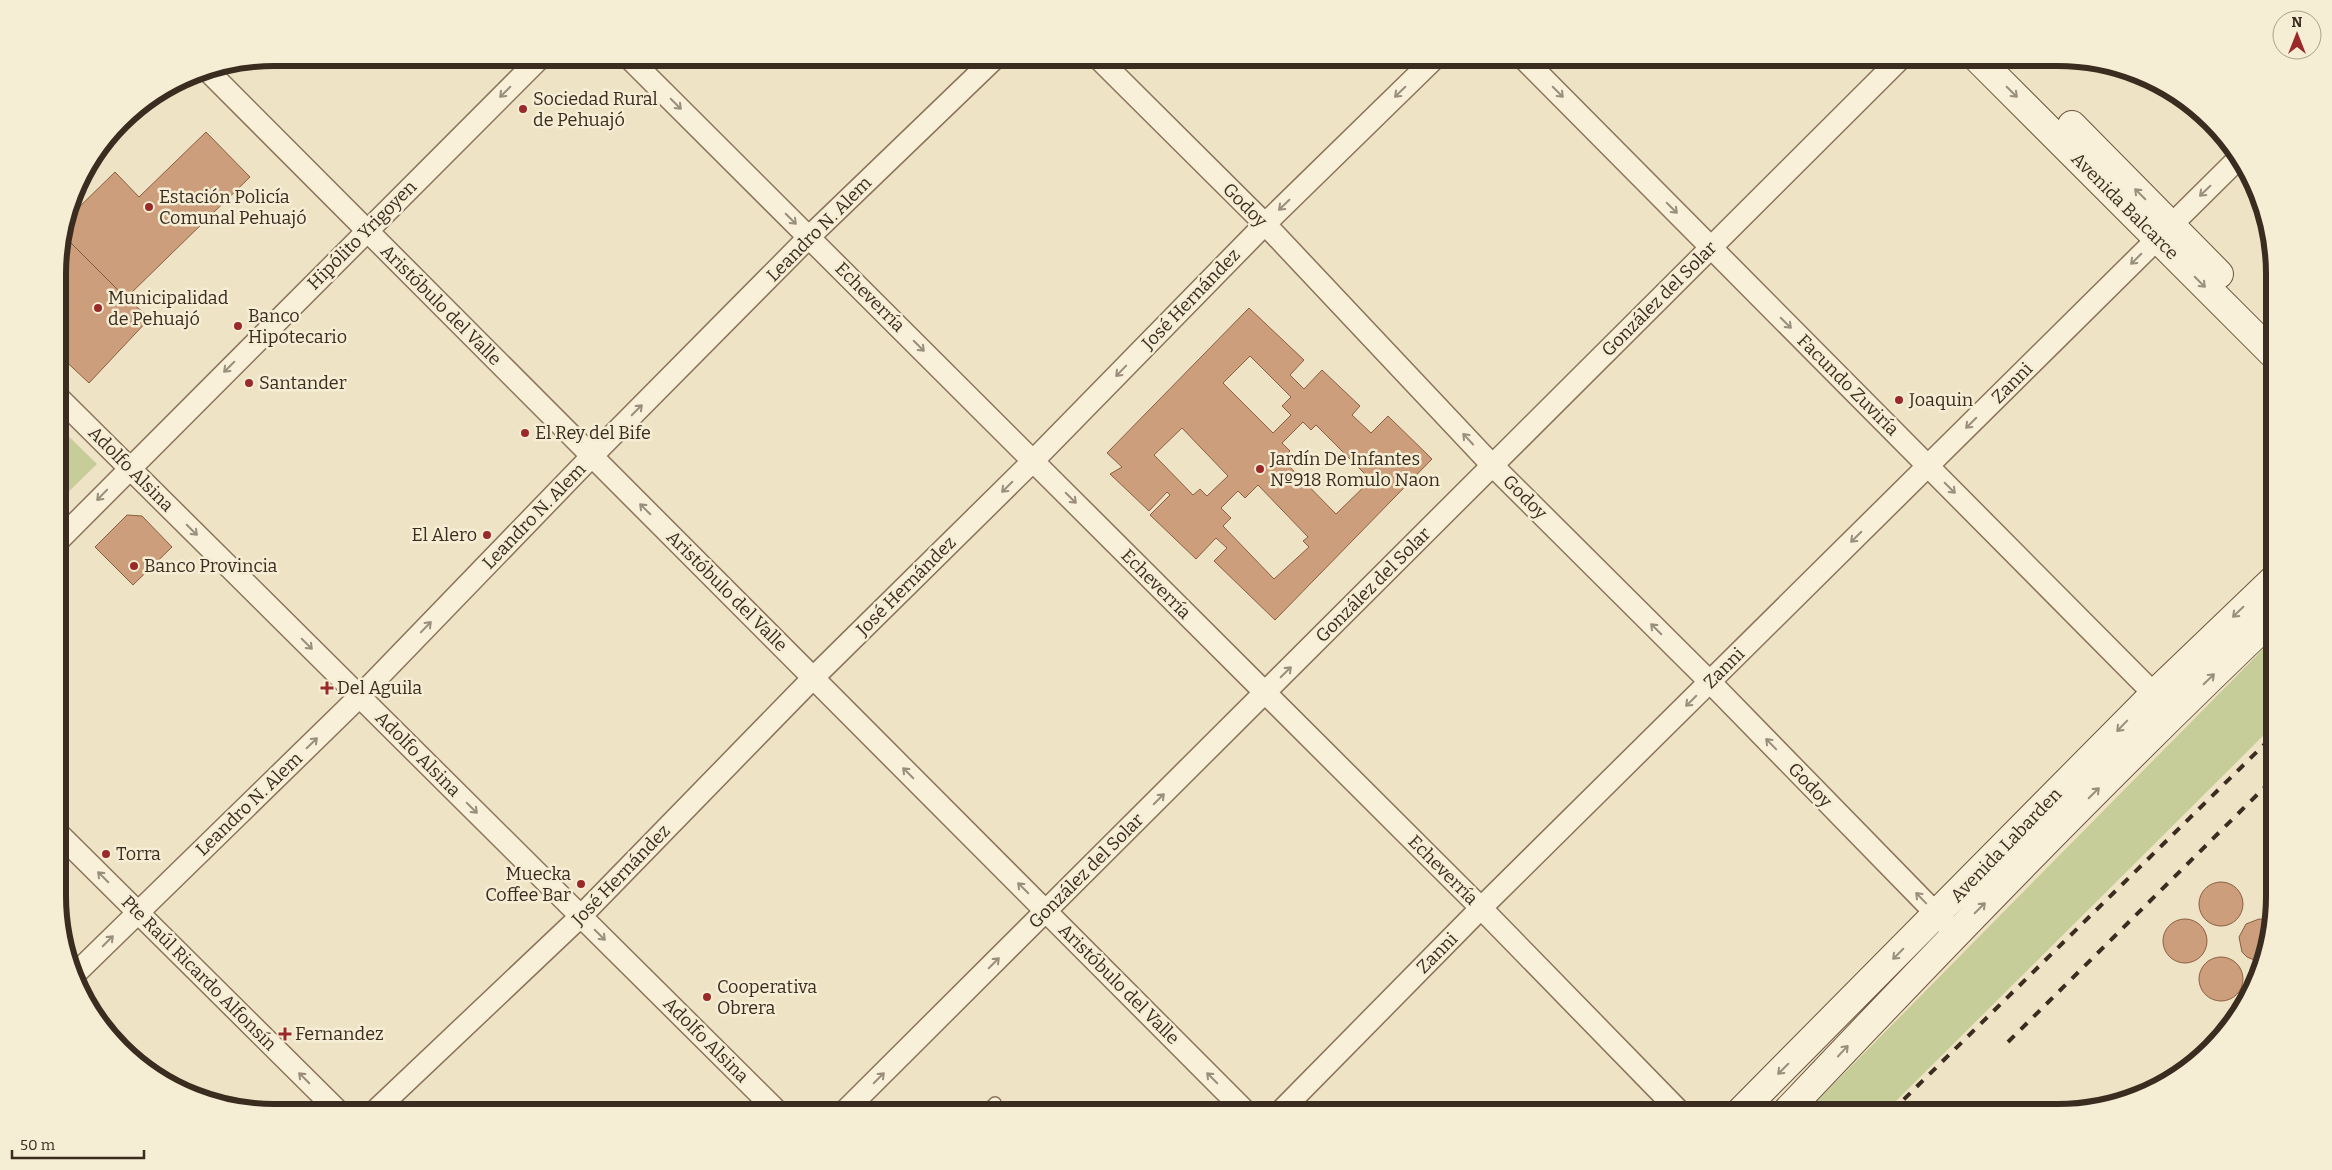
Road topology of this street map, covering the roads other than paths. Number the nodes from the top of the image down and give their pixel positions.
1 (532, 66) edge
2 (638, 66) edge
3 (987, 66) edge
4 (1106, 66) edge
5 (1427, 66) edge
6 (1531, 66) edge
7 (1893, 66) edge
8 (1986, 66) edge
9 (2011, 66) edge
10 (212, 75) edge
11 (2234, 163) edge
12 (1265, 224) junction
13 (367, 230) junction
14 (2164, 231) junction
15 (809, 237) junction
16 (1711, 247) junction
17 (2266, 322) edge
18 (2266, 346) edge
19 (66, 405) edge
20 (592, 456) junction
21 (1033, 461) junction
22 (1492, 465) junction
23 (1928, 466) junction
24 (129, 467) junction
25 (66, 533) edge
26 (2266, 587) edge
27 (2266, 625) edge
28 (813, 678) junction
29 (1710, 682) junction
30 (1265, 692) junction
31 (2154, 694) junction
32 (360, 696) junction
33 (2173, 713) junction
34 (66, 841) edge
35 (1481, 908) junction
36 (1046, 911) junction
37 (138, 912) junction
38 (581, 916) junction
39 (1946, 924) junction
40 (80, 970) edge
41 (331, 1104) edge
42 (382, 1104) edge
43 (770, 1104) edge
44 (852, 1104) edge
45 (1238, 1104) edge
46 (1288, 1104) edge
47 (1672, 1104) edge
48 (1749, 1104) edge
49 (1793, 1104) edge

1 -> 13 street, Hipólito Yrigoyen
2 -> 15 street, Echeverría
3 - 15 street, Leandro N. Alem
4 - 12 street, Godoy
5 -> 12 street, José Hernández
6 -> 16 street, Facundo Zuviría
7 - 16 street, González del Solar
8 -> 14 main road, Avenida Balcarce
14 -> 9 main road, Avenida Balcarce
10 - 13 street, Aristóbulo del Valle
11 -> 14 street, Zanni
12 -> 21 street, José Hernández
22 -> 12 street, Godoy
13 - 20 street, Aristóbulo del Valle
13 -> 24 street, Hipólito Yrigoyen
14 - 17 main road, Avenida Balcarce
14 -> 18 main road, Avenida Balcarce
14 -> 23 street, Zanni
20 -> 15 street, Leandro N. Alem
15 -> 21 street, Echeverría
16 - 22 street, González del Solar
16 -> 23 street, Facundo Zuviría
19 - 24 street, Adolfo Alsina
28 -> 20 street, Aristóbulo del Valle
32 -> 20 street, Leandro N. Alem
21 -> 28 street, José Hernández
21 -> 30 street, Echeverría
29 -> 22 street, Godoy
30 -> 22 street, González del Solar
23 -> 29 street, Zanni
23 -> 31 street, Facundo Zuviría
24 -> 25 street, Hipólito Yrigoyen
24 -> 32 street, Adolfo Alsina
26 -> 31 main road, Avenida Labarden
33 -> 27 main road, Avenida Labarden
36 -> 28 street, Aristóbulo del Valle
28 - 38 street, José Hernández
29 -> 35 street, Zanni
39 -> 29 street, Godoy
30 - 35 street, Echeverría
36 -> 30 street, González del Solar
31 - 33 street, Facundo Zuviría
31 -> 39 main road, Avenida Labarden
37 -> 32 street, Leandro N. Alem
32 -> 38 street, Adolfo Alsina
39 -> 33 main road, Avenida Labarden
37 -> 34 street, Pte Raúl Ricardo Alfonsín
35 - 46 street, Zanni
35 - 47 street, Echeverría
44 -> 36 street, González del Solar
45 -> 36 street, Aristóbulo del Valle
40 -> 37 street, Leandro N. Alem
41 -> 37 street, Pte Raúl Ricardo Alfonsín
38 - 42 street, José Hernández
38 -> 43 street, Adolfo Alsina
39 -> 48 main road, Avenida Labarden
49 -> 39 main road, Avenida Labarden

